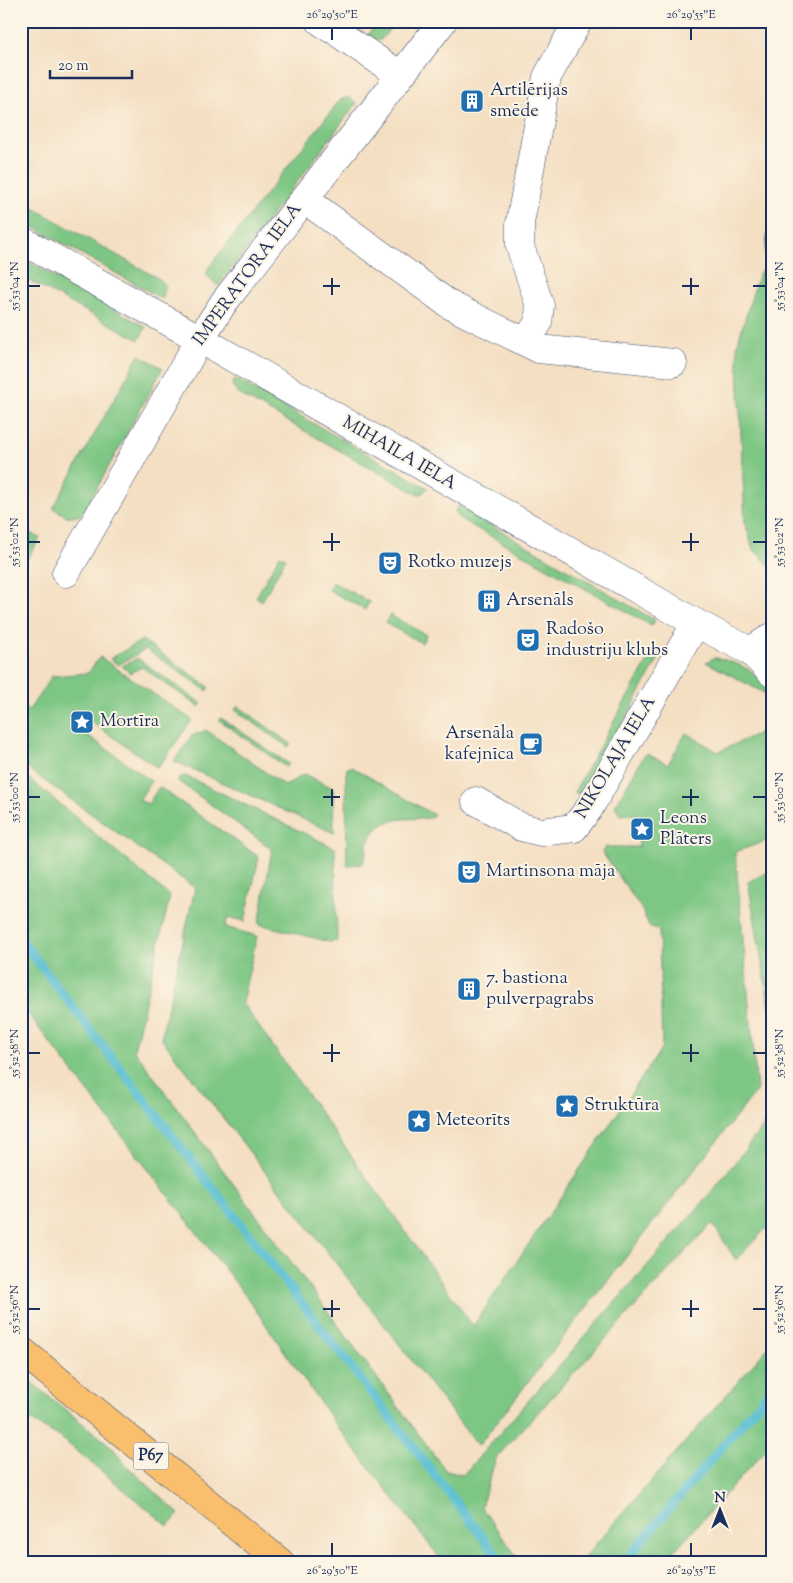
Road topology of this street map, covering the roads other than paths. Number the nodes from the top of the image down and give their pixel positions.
1 (443, 21) edge
2 (578, 21) edge
3 (331, 28) edge
4 (400, 75) junction
5 (304, 199) junction
6 (21, 240) edge
7 (200, 339) junction
8 (526, 342) junction
9 (673, 363) dead end
10 (66, 573) dead end
11 (696, 623) junction
12 (761, 644) edge
13 (772, 673) edge
14 (476, 801) dead end
15 (21, 1350) edge
16 (280, 1562) edge

1 - 4 street, IMPERATORA IELA
2 - 8 street
3 - 4 street
4 - 5 street, IMPERATORA IELA
5 - 7 street, IMPERATORA IELA
5 - 8 street
6 - 7 street, MIHAILA IELA
7 - 10 street, IMPERATORA IELA
7 - 11 street, MIHAILA IELA
8 - 9 street
11 - 12 street, MIHAILA IELA
11 - 14 street, NIKOLAJA IELA
12 - 13 street, MIHAILA IELA
15 - 16 main road, P67

